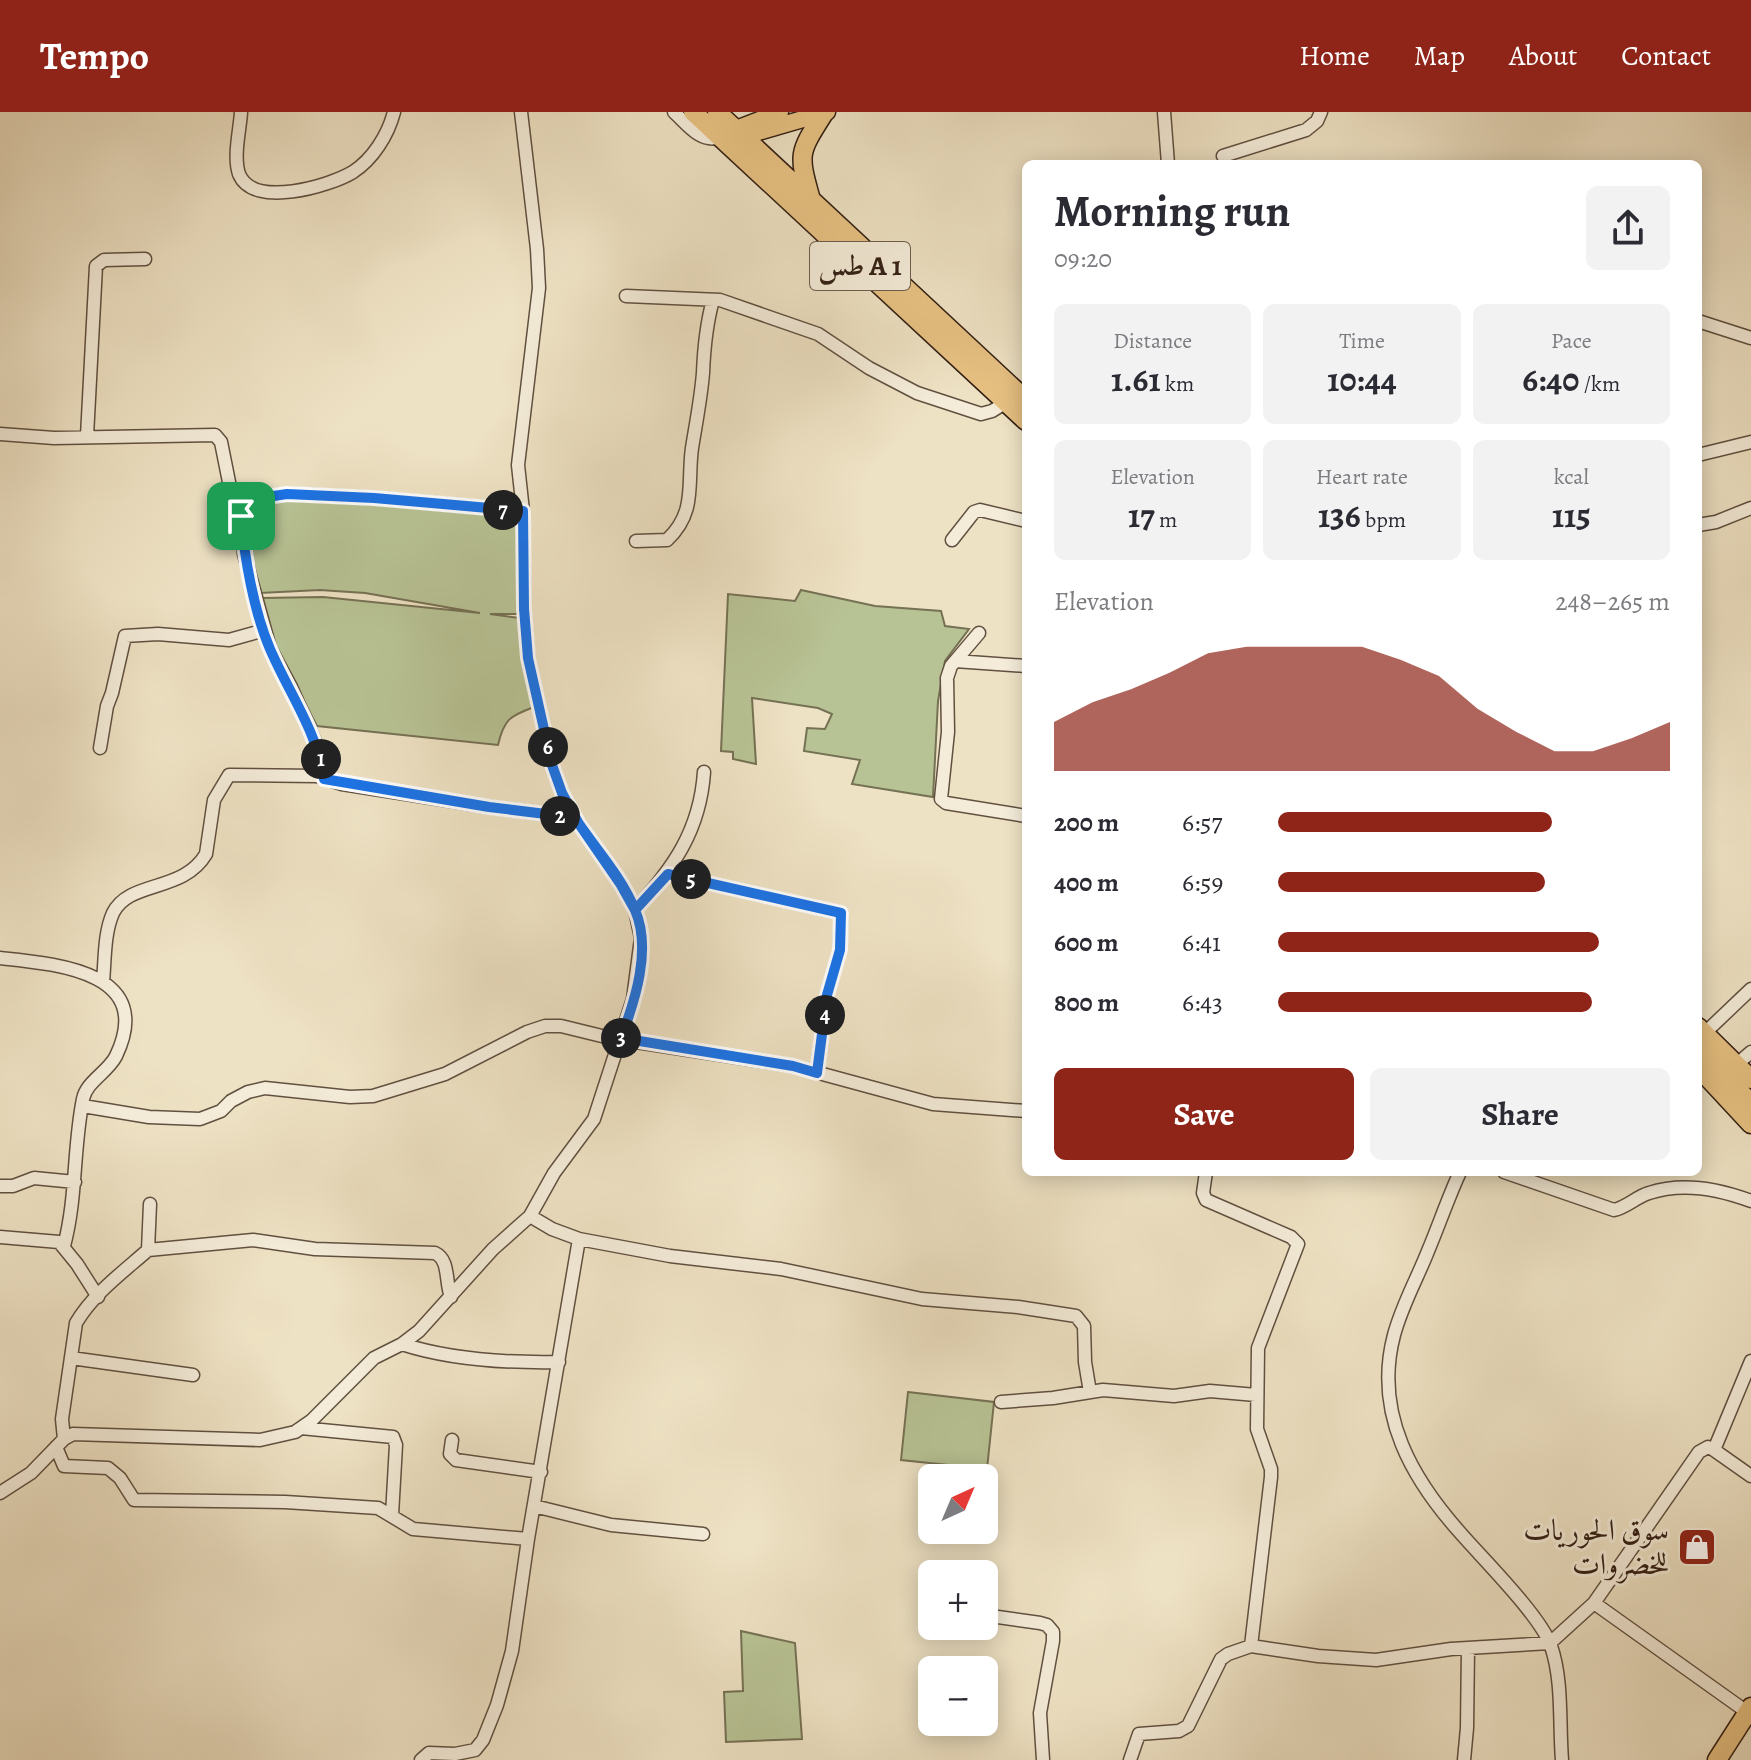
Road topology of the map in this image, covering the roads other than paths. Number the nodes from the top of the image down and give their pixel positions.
1 (241, 112) edge
2 (394, 112) edge
3 (521, 112) edge
4 (674, 112) edge
5 (693, 112) edge
6 (717, 112) edge
7 (780, 112) edge
8 (826, 112) edge
9 (1164, 112) edge
10 (1321, 112) edge
11 (733, 138) junction
12 (1223, 156) dead end
13 (1168, 160) edge
14 (811, 200) junction
15 (145, 259) dead end
16 (626, 296) dead end
17 (713, 300) junction
18 (1702, 322) edge
19 (1751, 338) edge
20 (1022, 396) edge
21 (1005, 403) junction
22 (1022, 418) edge
23 (0, 434) edge
24 (87, 436) junction
25 (1751, 442) edge
26 (1702, 454) edge
27 (1751, 508) edge
28 (523, 511) junction
29 (241, 516) junction
30 (1022, 520) edge
31 (1702, 524) edge
32 (952, 540) dead end
33 (636, 541) dead end
34 (265, 630) junction
35 (979, 633) dead end
36 (955, 661) junction
37 (1022, 666) edge
38 (100, 748) dead end
39 (704, 772) dead end
40 (324, 779) junction
41 (573, 815) junction
42 (1022, 815) edge
43 (668, 874) junction
44 (635, 910) junction
45 (0, 958) edge
46 (103, 982) junction
47 (1751, 989) edge
48 (1702, 1027) edge
49 (621, 1038) junction
50 (1702, 1053) edge
51 (1749, 1058) edge
52 (1702, 1071) edge
53 (817, 1073) junction
54 (1751, 1079) edge
55 (1751, 1103) edge
56 (83, 1106) junction
57 (1022, 1111) edge
58 (1751, 1124) edge
59 (1205, 1176) edge
60 (1458, 1176) edge
61 (1516, 1176) edge
62 (75, 1182) junction
63 (0, 1186) edge
64 (1751, 1201) edge
65 (150, 1204) dead end
66 (530, 1216) junction
67 (0, 1237) edge
68 (579, 1239) junction
69 (64, 1246) junction
70 (148, 1250) junction
71 (98, 1297) junction
72 (451, 1297) junction
73 (402, 1344) junction
74 (71, 1358) junction
75 (1751, 1361) edge
76 (559, 1362) junction
77 (193, 1375) dead end
78 (1090, 1392) junction
79 (1256, 1395) junction
80 (1001, 1402) dead end
81 (301, 1428) junction
82 (452, 1440) dead end
83 (60, 1443) junction
84 (1714, 1450) junction
85 (541, 1472) junction
86 (1751, 1476) edge
87 (0, 1493) edge
88 (534, 1506) junction
89 (392, 1515) junction
90 (703, 1534) dead end
91 (528, 1539) junction
92 (1594, 1603) junction
93 (998, 1617) edge
94 (1550, 1643) junction
95 (1251, 1646) junction
96 (1468, 1648) junction
97 (1750, 1715) edge
98 (421, 1760) edge
99 (1043, 1760) edge
100 (1130, 1760) edge
101 (1464, 1760) edge
102 (1562, 1760) edge
103 (1718, 1760) edge
104 (1728, 1760) edge

1 - 2 street
3 - 28 street
4 - 11 street
5 - 11 highway, طس A 1
6 - 11 highway, طس A 1
7 - 11 main road
8 - 11 main road
8 - 14 highway
9 - 13 street
10 - 12 street
11 - 14 highway, طس A 1
11 - 21 highway, طس A 1
14 - 20 highway, طس A 1
15 - 24 street
16 - 17 street
17 - 21 street
17 - 33 street
18 - 19 street
21 - 22 highway, طس A 1
23 - 24 street
24 - 29 street
25 - 26 street
27 - 31 street
28 - 29 street
28 - 41 street
29 - 34 street
30 - 32 street
34 - 38 street
34 - 40 street
35 - 36 street
36 - 37 street
36 - 42 street
39 - 43 street
40 - 41 street
40 - 46 street
41 - 44 street
43 - 44 street
43 - 53 street
44 - 49 street
45 - 46 street
46 - 56 street
47 - 48 street
48 - 51 highway
48 - 54 highway
49 - 53 street
49 - 56 street
49 - 66 street
50 - 55 highway
52 - 58 highway
53 - 57 street
56 - 62 street
59 - 79 street
60 - 94 street
61 - 64 street
62 - 63 street
62 - 69 street
65 - 70 street
66 - 68 street
66 - 72 street
67 - 69 street
68 - 76 street
68 - 78 street
69 - 71 street
70 - 71 street
70 - 72 street
71 - 74 street
72 - 73 street
73 - 76 street
73 - 81 street
74 - 77 street
74 - 83 street
75 - 84 street
76 - 85 street
78 - 79 street
78 - 80 street
79 - 95 street
81 - 83 street
81 - 89 street
82 - 85 street
83 - 87 street
83 - 89 street
84 - 86 street
84 - 92 street
85 - 88 street
88 - 90 street
88 - 91 street
89 - 91 street
91 - 98 street
92 - 94 street
92 - 97 street
93 - 99 street
94 - 96 street
94 - 102 street
95 - 96 street
95 - 100 street
96 - 101 street
97 - 103 highway
97 - 104 highway

